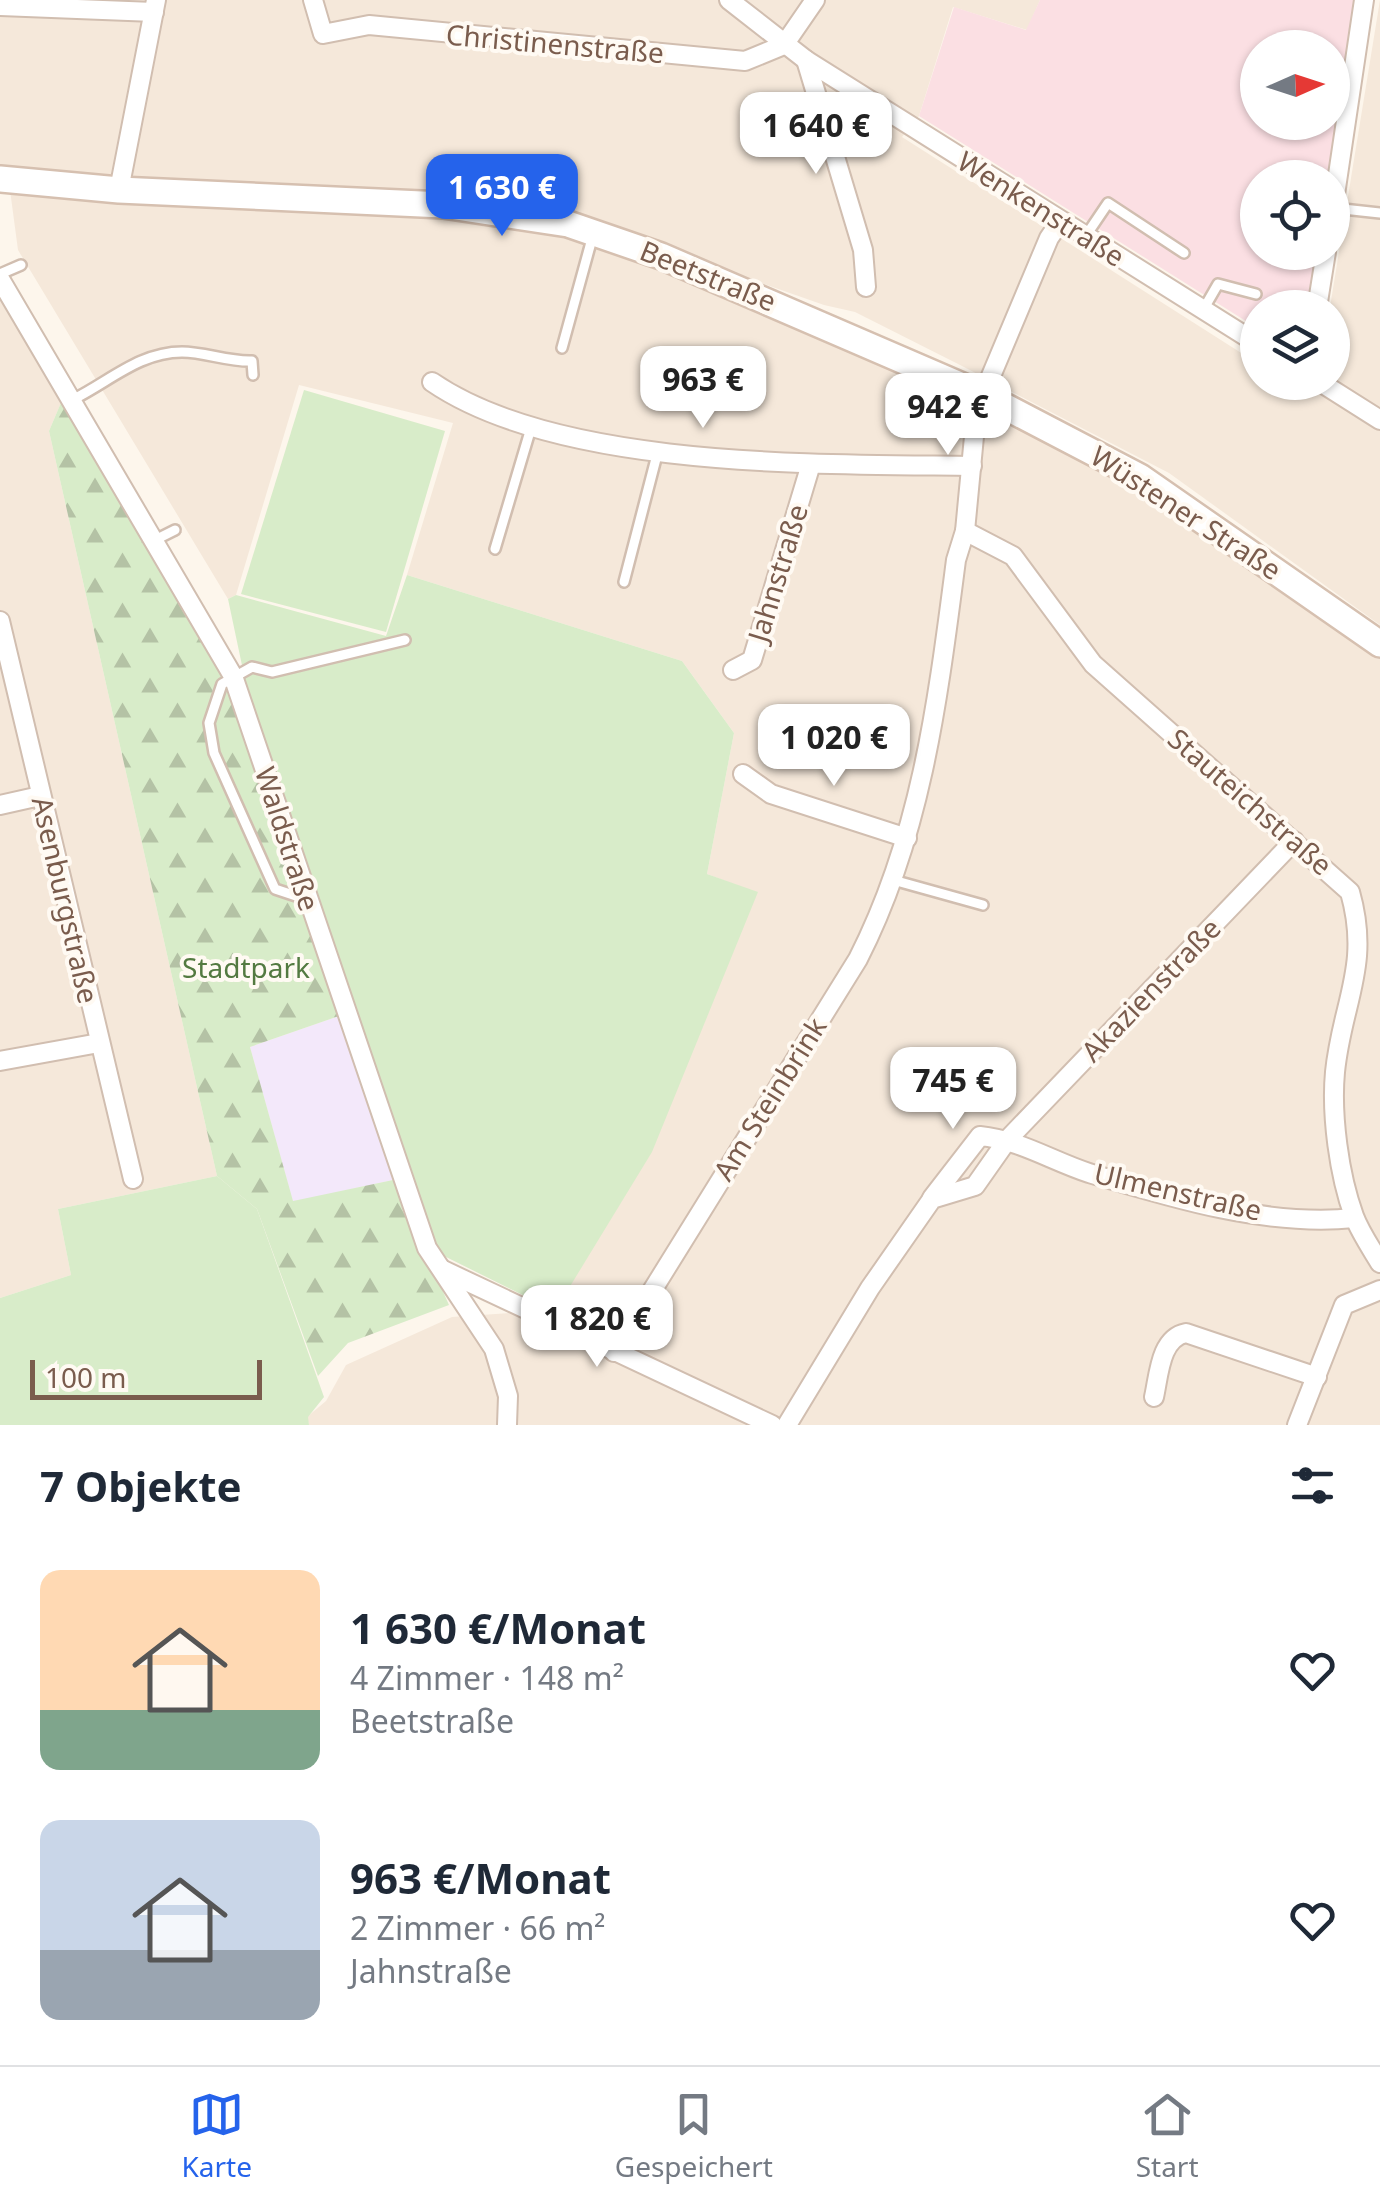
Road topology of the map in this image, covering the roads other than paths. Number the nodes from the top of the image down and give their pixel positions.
1 (313, 0) edge
2 (729, 0) edge
3 (815, 0) edge
4 (1364, 0) edge
5 (0, 6) edge
6 (155, 6) edge
7 (784, 45) junction
8 (806, 60) junction
9 (1340, 160) edge
10 (0, 179) edge
11 (119, 190) junction
12 (1350, 212) edge
13 (1380, 213) edge
14 (1060, 222) junction
15 (594, 232) junction
16 (1085, 237) junction
17 (1184, 252) dead end
18 (21, 265) dead end
19 (0, 276) edge
20 (866, 286) dead end
21 (1241, 290) edge
22 (1203, 310) junction
23 (1240, 333) edge
24 (562, 348) dead end
25 (253, 375) dead end
26 (432, 382) dead end
27 (984, 395) junction
28 (74, 399) junction
29 (1348, 400) edge
30 (1380, 420) edge
31 (531, 428) junction
32 (658, 451) junction
33 (811, 464) junction
34 (972, 466) junction
35 (175, 530) dead end
36 (965, 531) junction
37 (155, 540) junction
38 (495, 549) dead end
39 (624, 582) dead end
40 (0, 621) edge
41 (406, 640) dead end
42 (1380, 644) edge
43 (733, 670) dead end
44 (233, 676) junction
45 (743, 774) dead end
46 (40, 796) junction
47 (0, 805) edge
48 (907, 838) junction
49 (1294, 841) junction
50 (894, 880) junction
51 (304, 892) junction
52 (982, 905) dead end
53 (1360, 928) junction
54 (1380, 928) edge
55 (99, 1043) junction
56 (0, 1061) edge
57 (1008, 1139) junction
58 (133, 1179) dead end
59 (932, 1198) junction
60 (1354, 1218) junction
61 (1380, 1262) edge
62 (443, 1270) junction
63 (1380, 1290) edge
64 (614, 1352) junction
65 (1317, 1377) junction
66 (1154, 1396) dead end
67 (508, 1425) edge
68 (772, 1425) edge
69 (787, 1425) edge
70 (1297, 1425) edge

1 - 7 street, Christinenstraße
2 - 7 street, Wenkenstraße
3 - 7 street
4 - 9 street
5 - 6 street
6 - 11 street
7 - 8 street, Wenkenstraße
8 - 14 street, Wenkenstraße
8 - 20 street
10 - 11 main road, Beetstraße
11 - 15 main road, Beetstraße
12 - 13 lane
14 - 16 street, Wenkenstraße
14 - 27 street, Am Steinbrink
15 - 24 lane
15 - 27 main road, Beetstraße
16 - 17 lane
16 - 22 street, Wenkenstraße
18 - 19 lane
19 - 28 street, Waldstraße
21 - 22 lane
22 - 23 street, Wenkenstraße
25 - 28 lane
26 - 31 street, Jahnstraße
27 - 34 street, Am Steinbrink
27 - 42 main road, Wüstener Straße
28 - 37 street, Waldstraße
29 - 30 street
31 - 32 street, Jahnstraße
31 - 38 lane
32 - 33 street, Jahnstraße
32 - 39 lane
33 - 34 street, Jahnstraße
33 - 43 street, Jahnstraße
34 - 36 street, Am Steinbrink
35 - 37 lane
36 - 48 street, Am Steinbrink
36 - 49 street, Stauteichstraße
37 - 44 street, Waldstraße
40 - 46 street, Asenburgstraße
41 - 44 lane
44 - 51 street, Waldstraße
44 - 51 lane
45 - 48 street
46 - 47 street
46 - 55 street, Asenburgstraße
48 - 50 street, Am Steinbrink
49 - 53 street, Stauteichstraße
49 - 57 street, Akazienstraße
50 - 52 lane
50 - 64 street, Am Steinbrink
51 - 62 street, Waldstraße
53 - 54 street
53 - 60 street
55 - 56 street
55 - 58 street, Asenburgstraße
57 - 59 street, Akazienstraße
57 - 59 street, Akazienstraße
57 - 60 street, Ulmenstraße
59 - 69 street, Akazienstraße
60 - 61 street
62 - 64 street
62 - 67 street, Waldstraße
63 - 65 street
64 - 68 street
65 - 66 street
65 - 70 street

